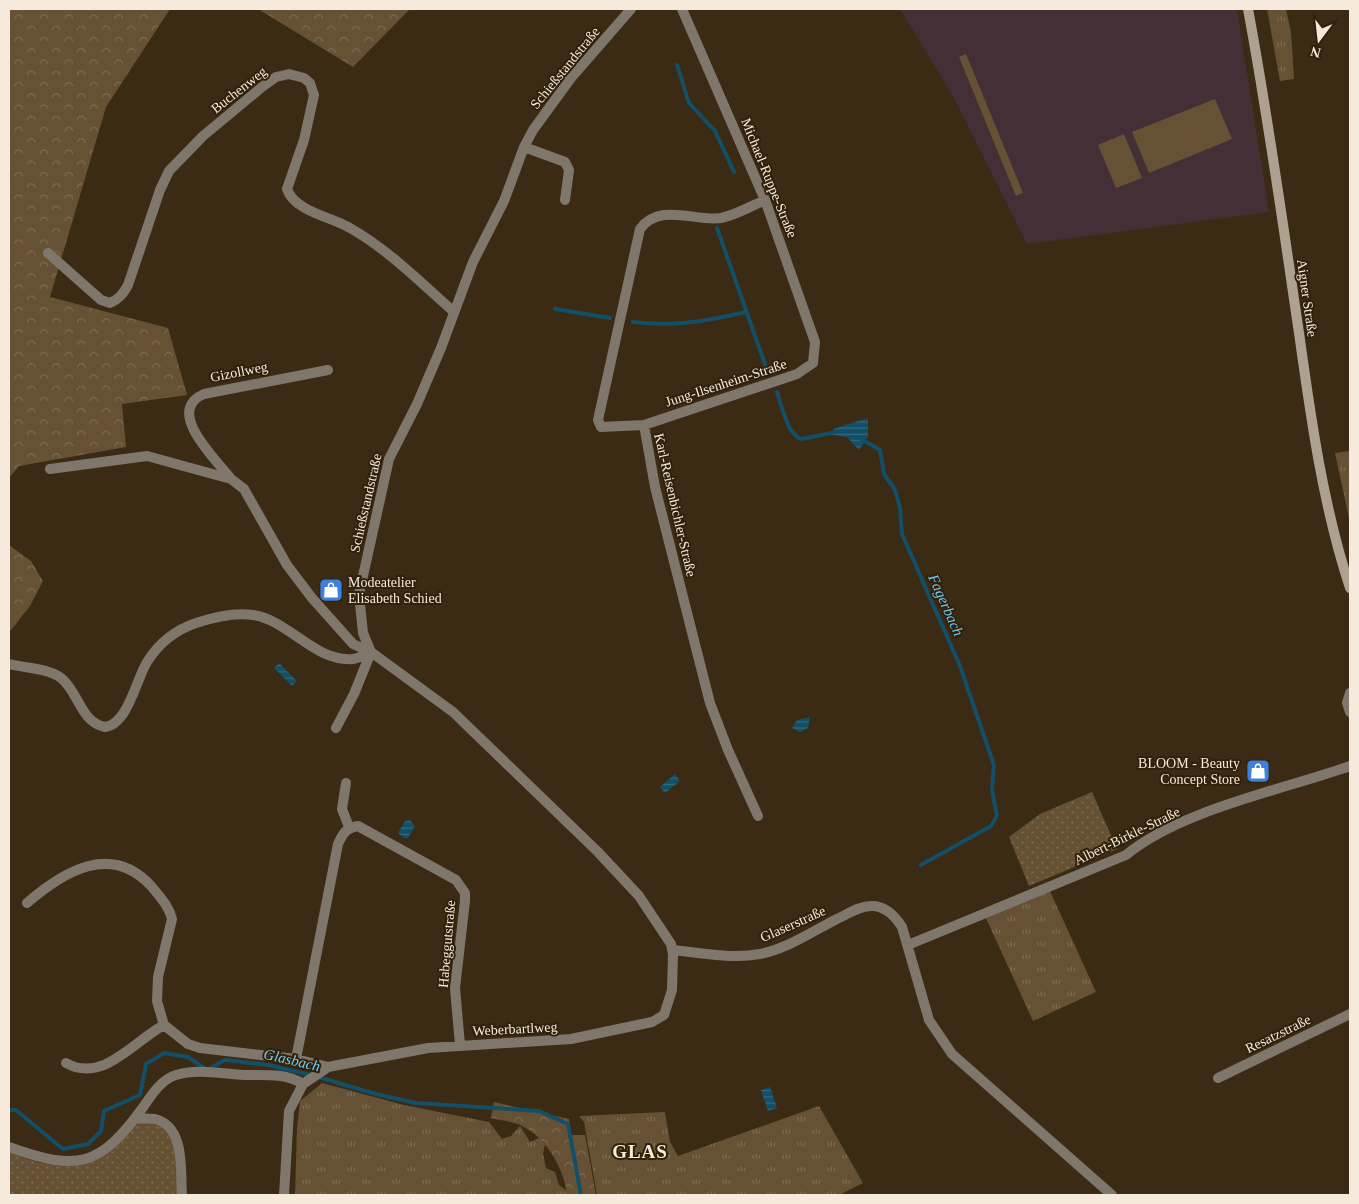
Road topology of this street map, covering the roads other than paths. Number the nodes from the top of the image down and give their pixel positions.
1 (632, 9) edge
2 (682, 9) edge
3 (1248, 9) edge
4 (524, 147) junction
5 (565, 200) dead end
6 (765, 200) junction
7 (48, 252) dead end
8 (454, 312) junction
9 (813, 363) joint
10 (328, 370) dead end
11 (644, 425) junction
12 (50, 469) dead end
13 (231, 480) junction
14 (1350, 588) edge
15 (371, 652) junction
16 (9, 664) edge
17 (1350, 693) edge
18 (1350, 712) edge
19 (336, 728) dead end
20 (1350, 766) edge
21 (346, 782) dead end
22 (758, 816) dead end
23 (349, 828) junction
24 (27, 902) dead end
25 (908, 945) junction
26 (673, 950) junction
27 (1350, 1014) edge
28 (164, 1025) junction
29 (460, 1045) junction
30 (296, 1059) junction
31 (66, 1063) dead end
32 (328, 1067) junction
33 (1218, 1078) dead end
34 (300, 1088) junction
35 (135, 1118) junction
36 (9, 1147) edge
37 (182, 1195) edge
38 (284, 1195) edge
39 (1112, 1195) edge

1 - 4 street, Schießstandstraße
2 - 6 street, Michael-Ruppe-Straße
3 - 14 main road, Aigner Straße
4 - 5 street
4 - 8 street, Schießstandstraße
6 - 9 street, Michael-Ruppe-Straße
6 - 11 street, Karl-Reisenbichler-Straße
7 - 8 street, Buchenweg
8 - 15 street, Schießstandstraße
9 - 11 street, Jung-Ilsenheim-Straße
10 - 13 street, Gizollweg
11 - 22 street, Karl-Reisenbichler-Straße
12 - 13 street, Gizollweg
13 - 15 street, Gizollweg
15 - 16 street
15 - 19 street
15 - 26 street
17 - 18 street
20 - 25 street, Albert-Birkle-Straße
21 - 23 street
23 - 29 street, Habeggutstraße
23 - 30 street
24 - 28 street
25 - 26 street, Glaserstraße
25 - 39 street, Glaserstraße
26 - 29 street, Weberbartlweg
27 - 33 street, Resatzstraße
28 - 30 street
28 - 31 street
29 - 32 street, Weberbartlweg
30 - 32 street
32 - 34 street, Weberbartlweg
34 - 35 street
34 - 38 street
35 - 36 street
35 - 37 street

